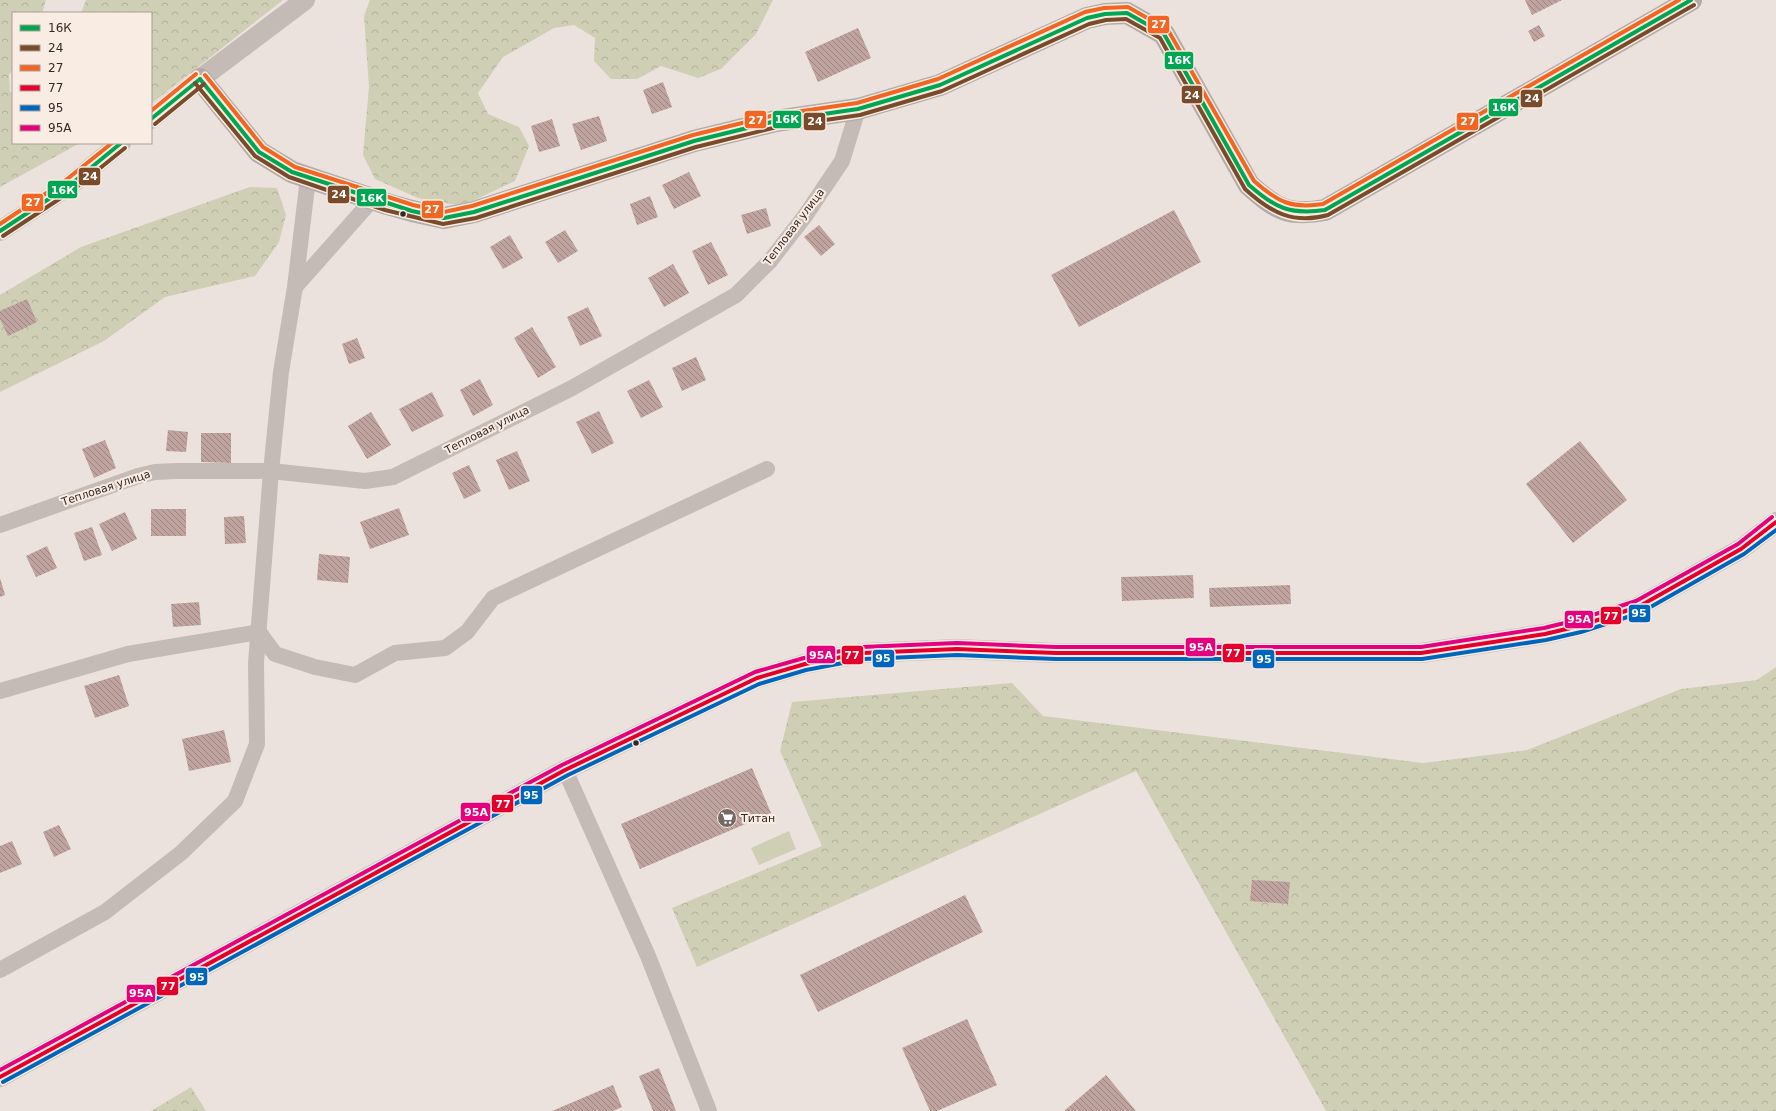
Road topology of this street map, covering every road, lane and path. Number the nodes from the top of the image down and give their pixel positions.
1 (305, 0) edge
2 (1691, 0) edge
3 (200, 79) junction
4 (858, 109) junction
5 (152, 118) edge
6 (120, 144) edge
7 (308, 178) junction
8 (373, 199) junction
9 (0, 231) edge
10 (295, 287) junction
11 (767, 469) dead end
12 (272, 471) junction
13 (1776, 522) edge
14 (0, 525) edge
15 (258, 632) junction
16 (0, 691) edge
17 (565, 770) junction
18 (0, 970) edge
19 (0, 1077) edge
20 (709, 1111) edge

1 - 3 street
2 - 4 main road
3 - 5 street
3 - 7 main road
4 - 8 main road
4 - 12 street, Тепловая улица
6 - 9 street
7 - 8 main road
7 - 10 street
8 - 10 street
10 - 12 street
11 - 15 street
12 - 14 street, Тепловая улица
12 - 15 street
13 - 17 street
15 - 16 street
15 - 18 street
17 - 19 street
17 - 20 street

